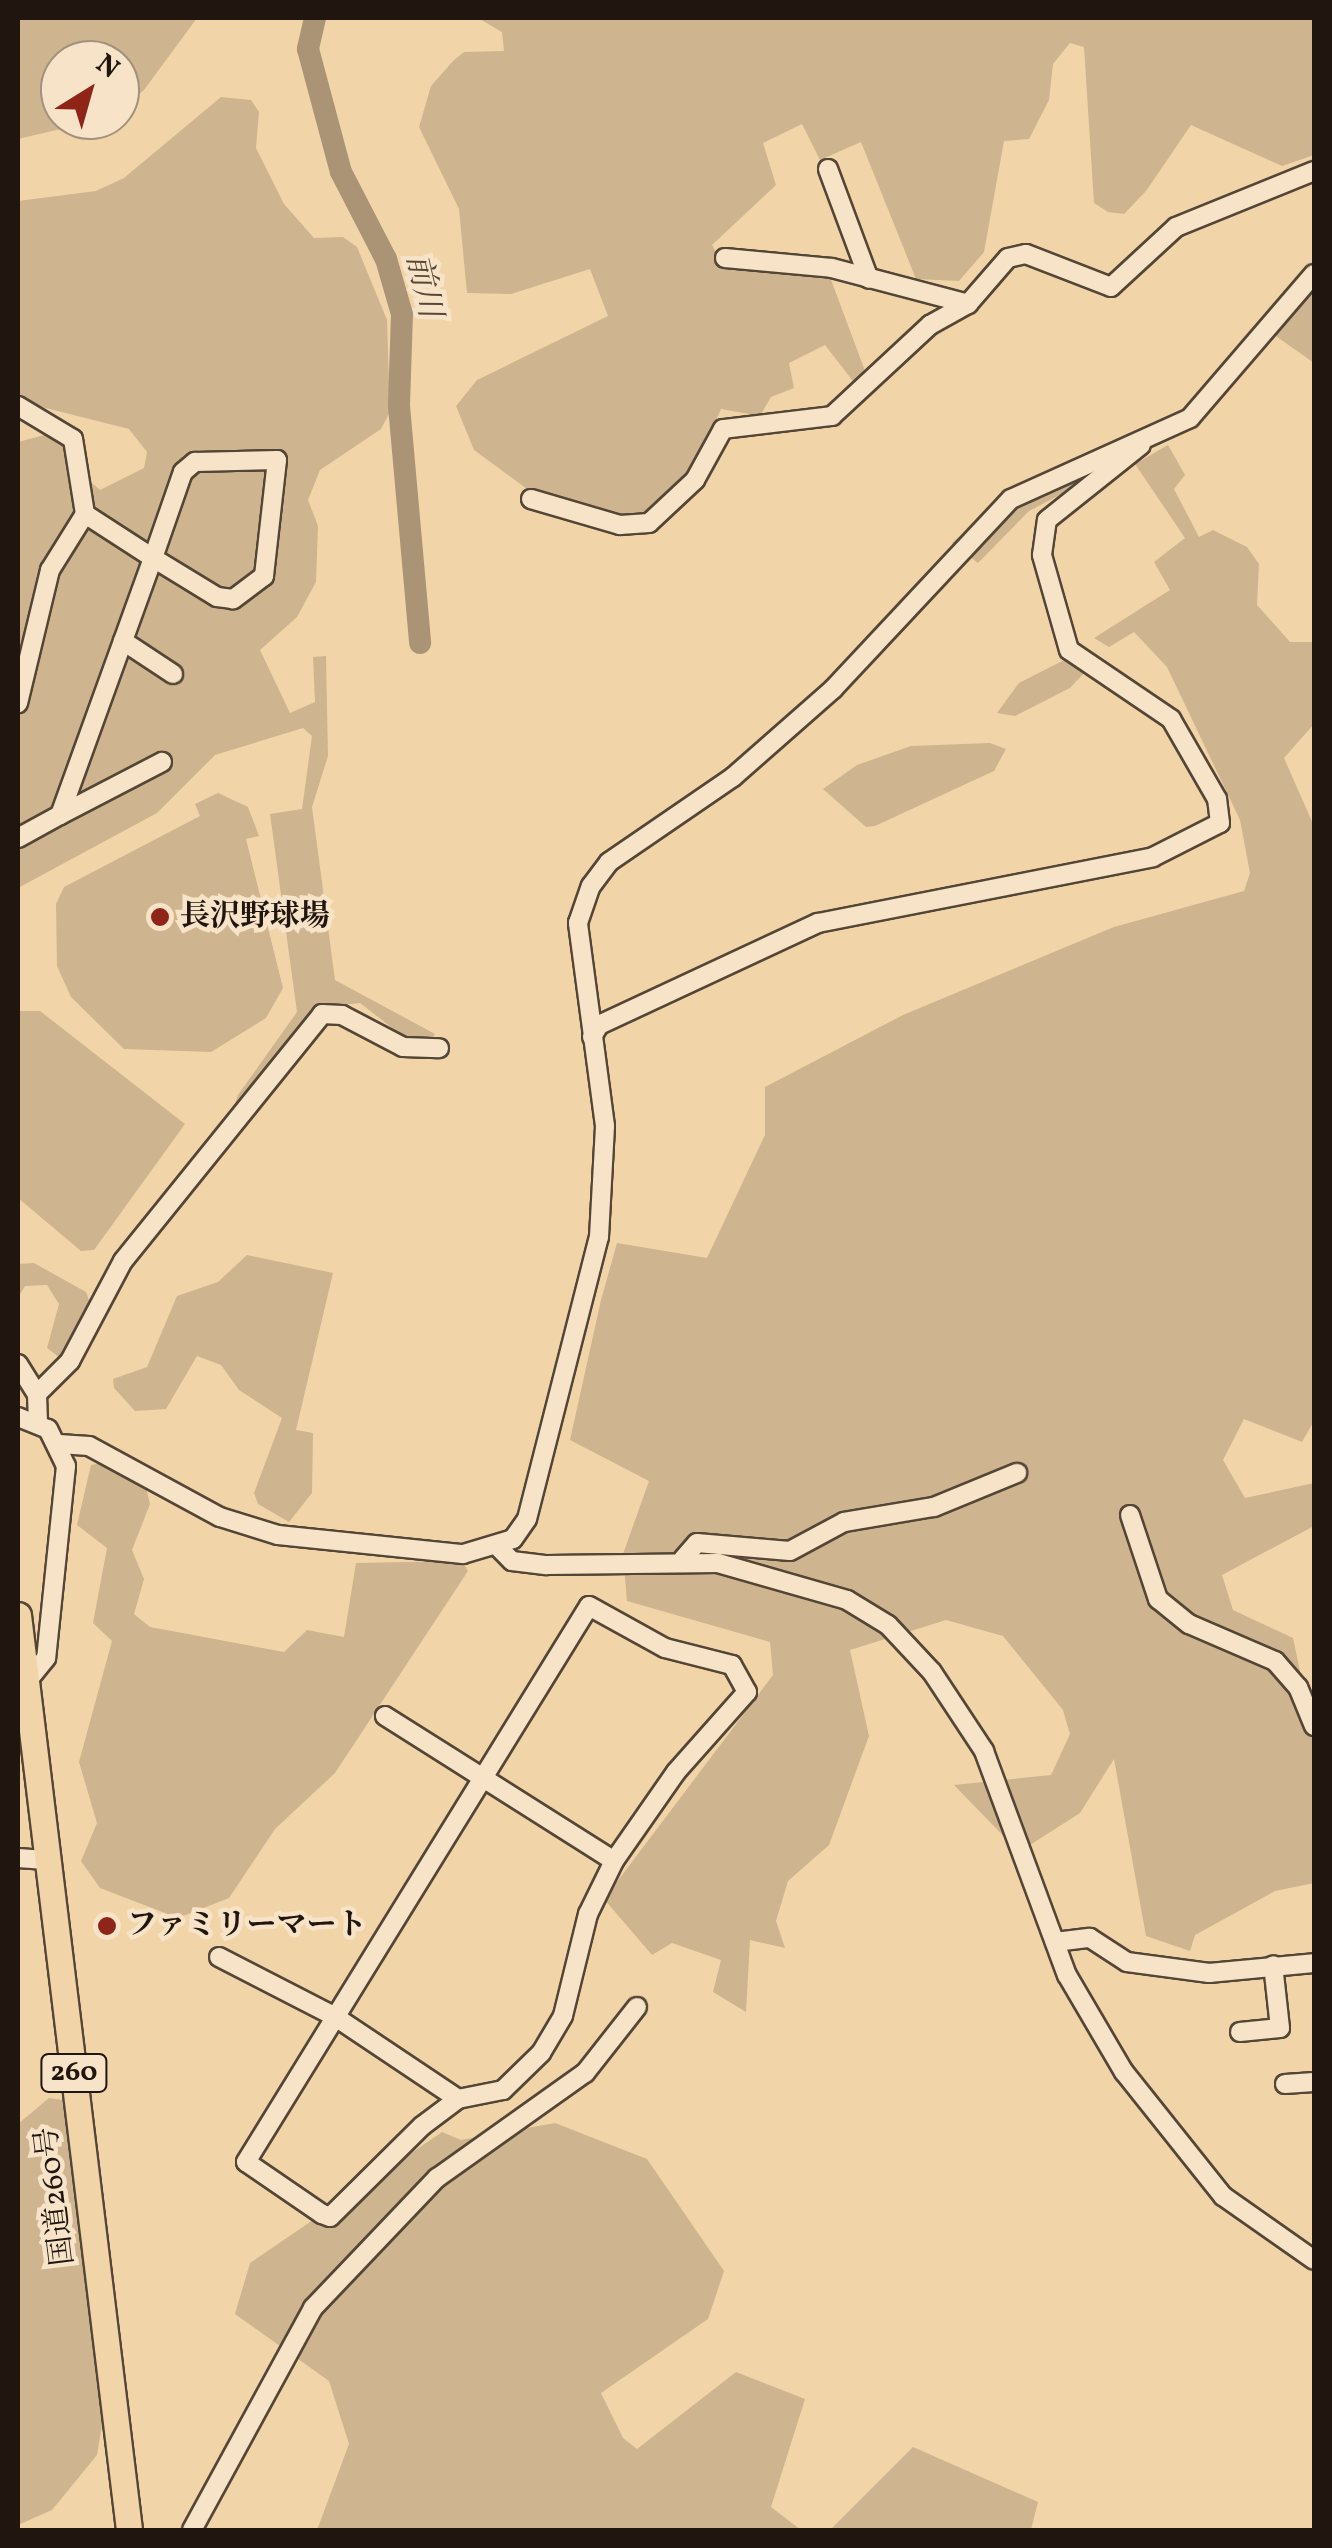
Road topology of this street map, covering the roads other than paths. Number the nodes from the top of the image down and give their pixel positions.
1 (828, 169) dead end
2 (1314, 171) edge
3 (725, 258) dead end
4 (1314, 274) edge
5 (868, 278) junction
6 (968, 304) junction
7 (18, 406) edge
8 (1144, 441) junction
9 (532, 499) dead end
10 (85, 514) junction
11 (153, 558) junction
12 (123, 641) junction
13 (173, 674) dead end
14 (18, 703) edge
15 (162, 762) dead end
16 (60, 815) junction
17 (18, 838) edge
18 (592, 1037) junction
19 (439, 1048) dead end
20 (18, 1364) edge
21 (37, 1394) junction
22 (18, 1417) edge
23 (38, 1423) junction
24 (59, 1444) junction
25 (1017, 1473) dead end
26 (1130, 1515) dead end
27 (500, 1549) junction
28 (684, 1559) junction
29 (18, 1615) edge
30 (25, 1684) junction
31 (385, 1716) dead end
32 (1314, 1726) edge
33 (482, 1777) junction
34 (18, 1858) edge
35 (49, 1860) junction
36 (614, 1861) junction
37 (1055, 1942) junction
38 (219, 1957) dead end
39 (1314, 1963) edge
40 (1274, 1965) junction
41 (637, 2007) dead end
42 (334, 2016) junction
43 (1240, 2032) dead end
44 (1314, 2082) edge
45 (1285, 2084) dead end
46 (458, 2099) junction
47 (1314, 2260) edge
48 (129, 2530) edge
49 (192, 2530) edge

1 - 5 street
2 - 6 street
3 - 5 street
4 - 8 street
5 - 6 street
6 - 9 street
7 - 10 street
8 - 18 street
8 - 18 street
10 - 11 street
10 - 14 street
11 - 11 street
11 - 12 street
12 - 13 street
12 - 16 street
15 - 16 street
16 - 17 street
18 - 27 street
19 - 21 street
20 - 21 street
21 - 23 street
22 - 23 street
23 - 24 street
24 - 27 street
24 - 30 street
25 - 28 street
26 - 32 street
27 - 28 street
28 - 37 street
29 - 30 highway, 国道260号 / 260
30 - 35 highway, 国道260号 / 260
31 - 33 street
33 - 36 street
33 - 36 street
33 - 42 street
34 - 35 street
35 - 48 highway, 国道260号 / 260
36 - 46 street
37 - 40 street
37 - 47 street
38 - 42 street
39 - 40 street
40 - 43 street
41 - 49 street
42 - 46 street
42 - 46 street
44 - 45 street

